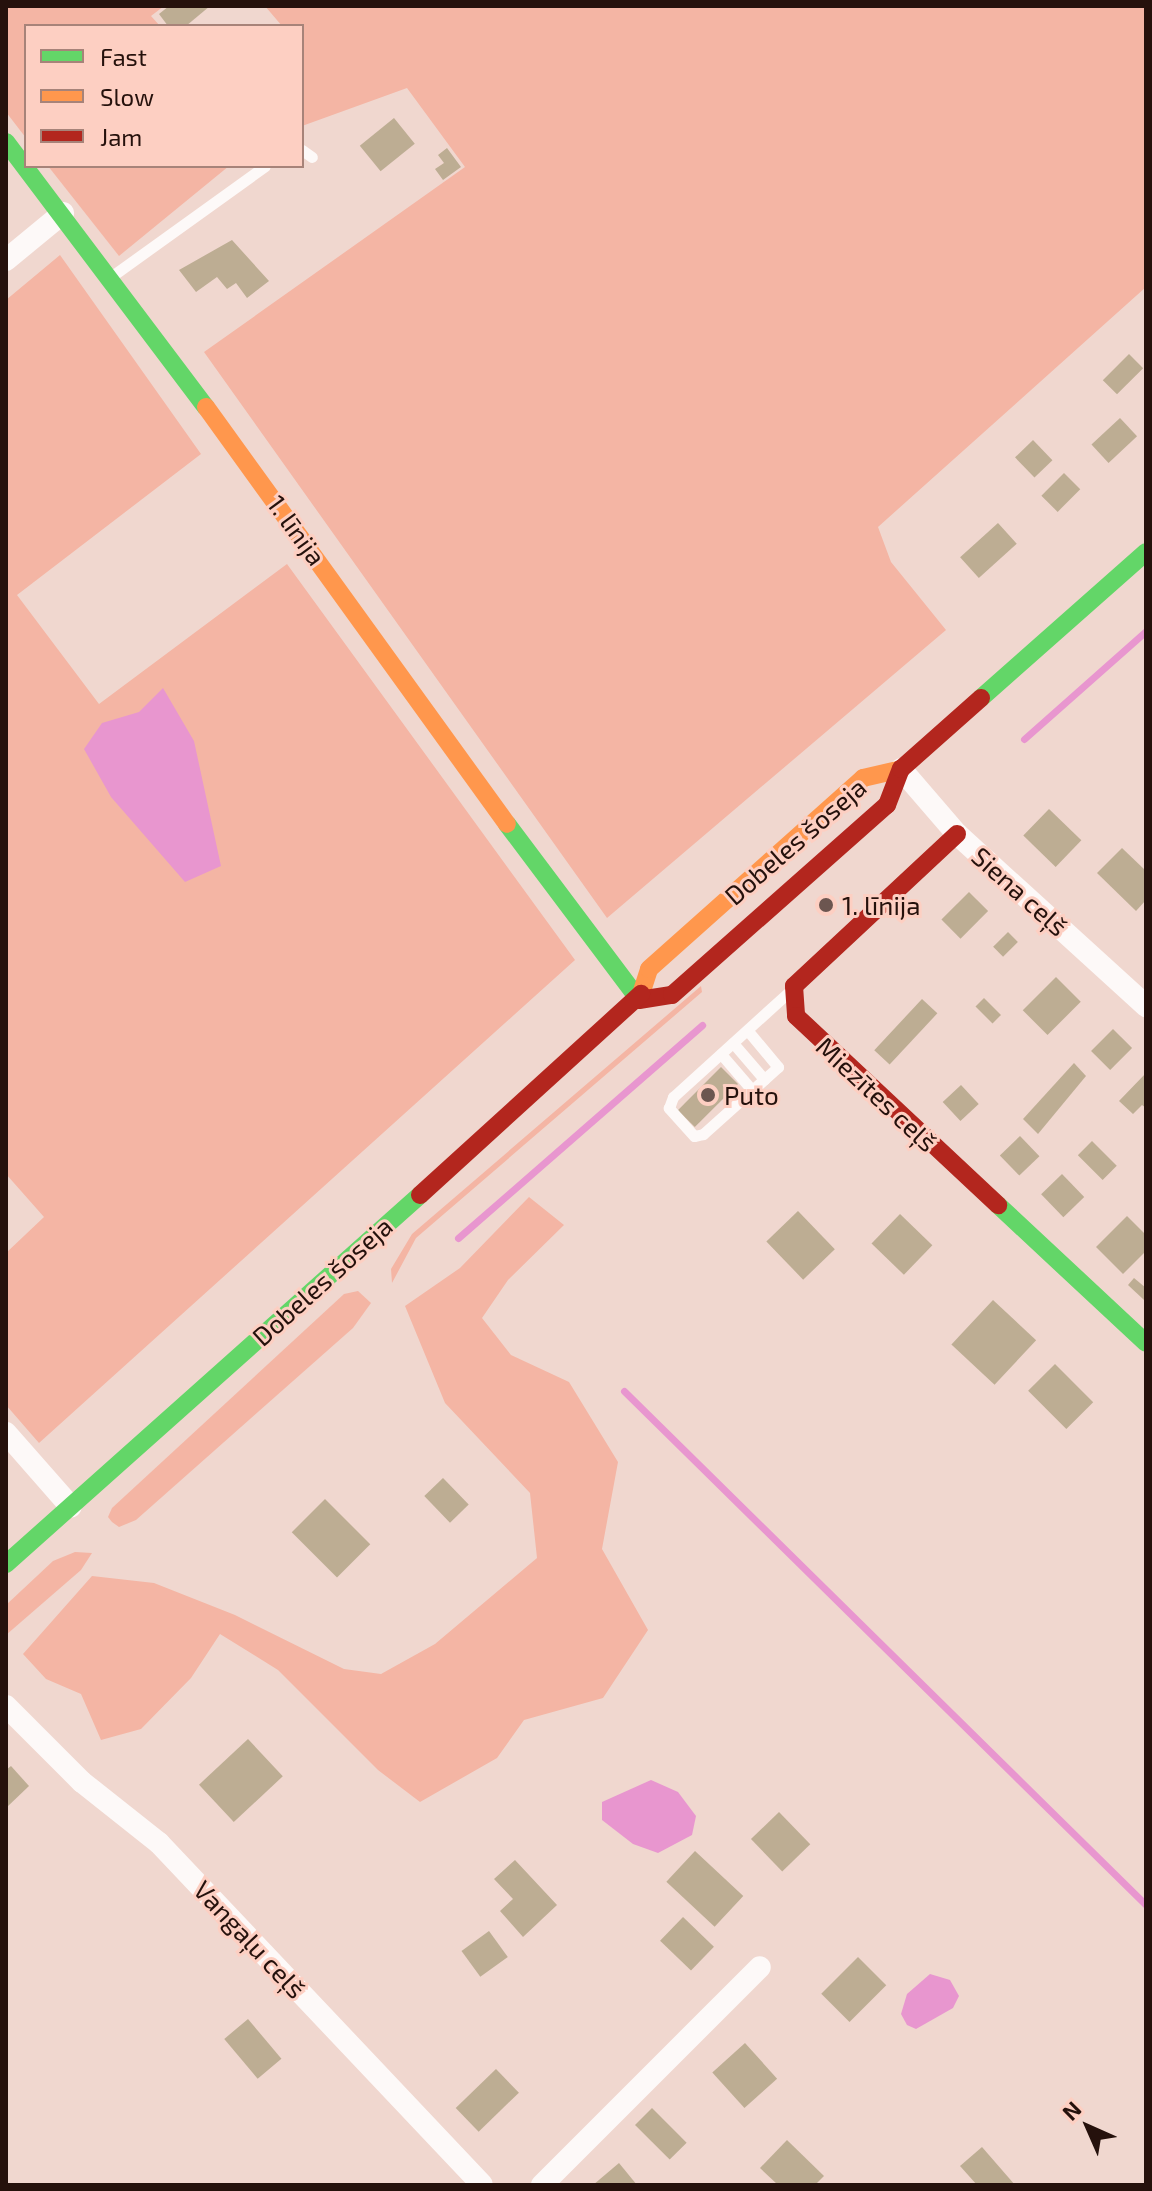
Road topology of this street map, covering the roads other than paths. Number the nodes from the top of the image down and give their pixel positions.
1 (6, 142) edge
2 (24, 164) edge
3 (27, 168) edge
4 (262, 168) edge
5 (63, 213) junction
6 (6, 260) edge
7 (111, 277) junction
8 (1146, 552) edge
9 (901, 769) junction
10 (957, 834) junction
11 (794, 986) junction
12 (639, 1000) junction
13 (1146, 1006) edge
14 (748, 1031) junction
15 (733, 1043) junction
16 (721, 1054) junction
17 (764, 1079) junction
18 (732, 1090) dead end
19 (752, 1090) junction
20 (741, 1100) junction
21 (712, 1108) dead end
22 (721, 1118) junction
23 (700, 1119) dead end
24 (708, 1129) junction
25 (1146, 1343) edge
26 (6, 1433) edge
27 (71, 1507) junction
28 (6, 1564) edge
29 (6, 1706) edge
30 (760, 1967) dead end
31 (482, 2185) edge
32 (542, 2185) edge

1 - 2 main road, 1. līnija
3 - 5 main road, 1. līnija
4 - 7 lane
5 - 6 street
5 - 7 main road, 1. līnija
7 - 12 main road, 1. līnija
8 - 9 main road, Dobeles šoseja
9 - 10 street, Siena ceļš
9 - 12 main road, Dobeles šoseja
9 - 12 main road, Dobeles šoseja
10 - 11 main road
10 - 13 street, Siena ceļš
11 - 14 lane
11 - 25 main road, Miezītes ceļš
12 - 27 main road, Dobeles šoseja
14 - 15 lane
14 - 17 lane
15 - 16 lane
15 - 17 lane
16 - 19 lane
16 - 24 lane
17 - 19 lane
18 - 20 lane
19 - 20 lane
20 - 22 lane
21 - 22 lane
22 - 24 lane
23 - 24 lane
26 - 27 street
27 - 28 main road, Dobeles šoseja
29 - 31 street, Vangaļu ceļš
30 - 32 street

